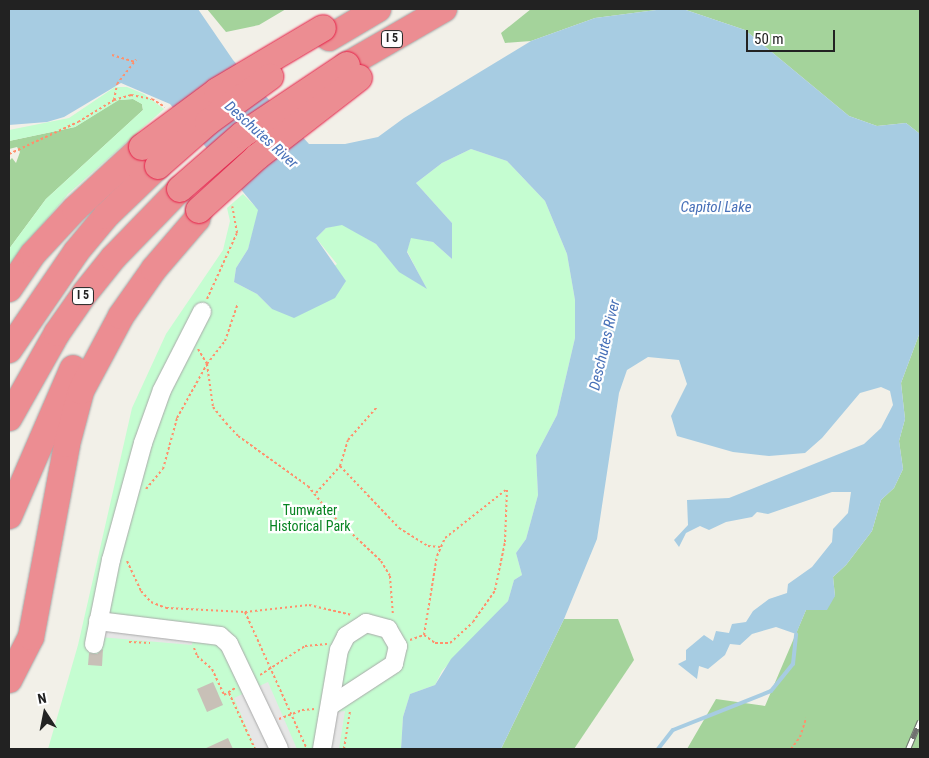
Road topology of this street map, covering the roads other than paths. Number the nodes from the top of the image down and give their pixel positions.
1 (366, 9) edge
2 (378, 9) edge
3 (440, 11) edge
4 (326, 33) junction
5 (353, 72) junction
6 (150, 156) junction
7 (199, 210) junction
8 (9, 289) edge
9 (202, 312) road end
10 (9, 350) edge
11 (9, 418) edge
12 (9, 516) edge
13 (98, 621) junction
14 (94, 644) dead end
15 (9, 680) edge
16 (325, 707) junction
17 (278, 749) edge
18 (322, 749) edge

1 - 4 highway
2 - 4 highway, I 5
3 - 5 highway, I 5
4 - 6 highway, bridge
5 - 7 highway, bridge
5 - 11 highway, I 5, bridge
6 - 8 highway
6 - 10 highway, I 5
7 - 12 highway
7 - 15 highway
9 - 13 lane
13 - 14 lane
13 - 17 lane
16 - 16 lane
16 - 18 lane

